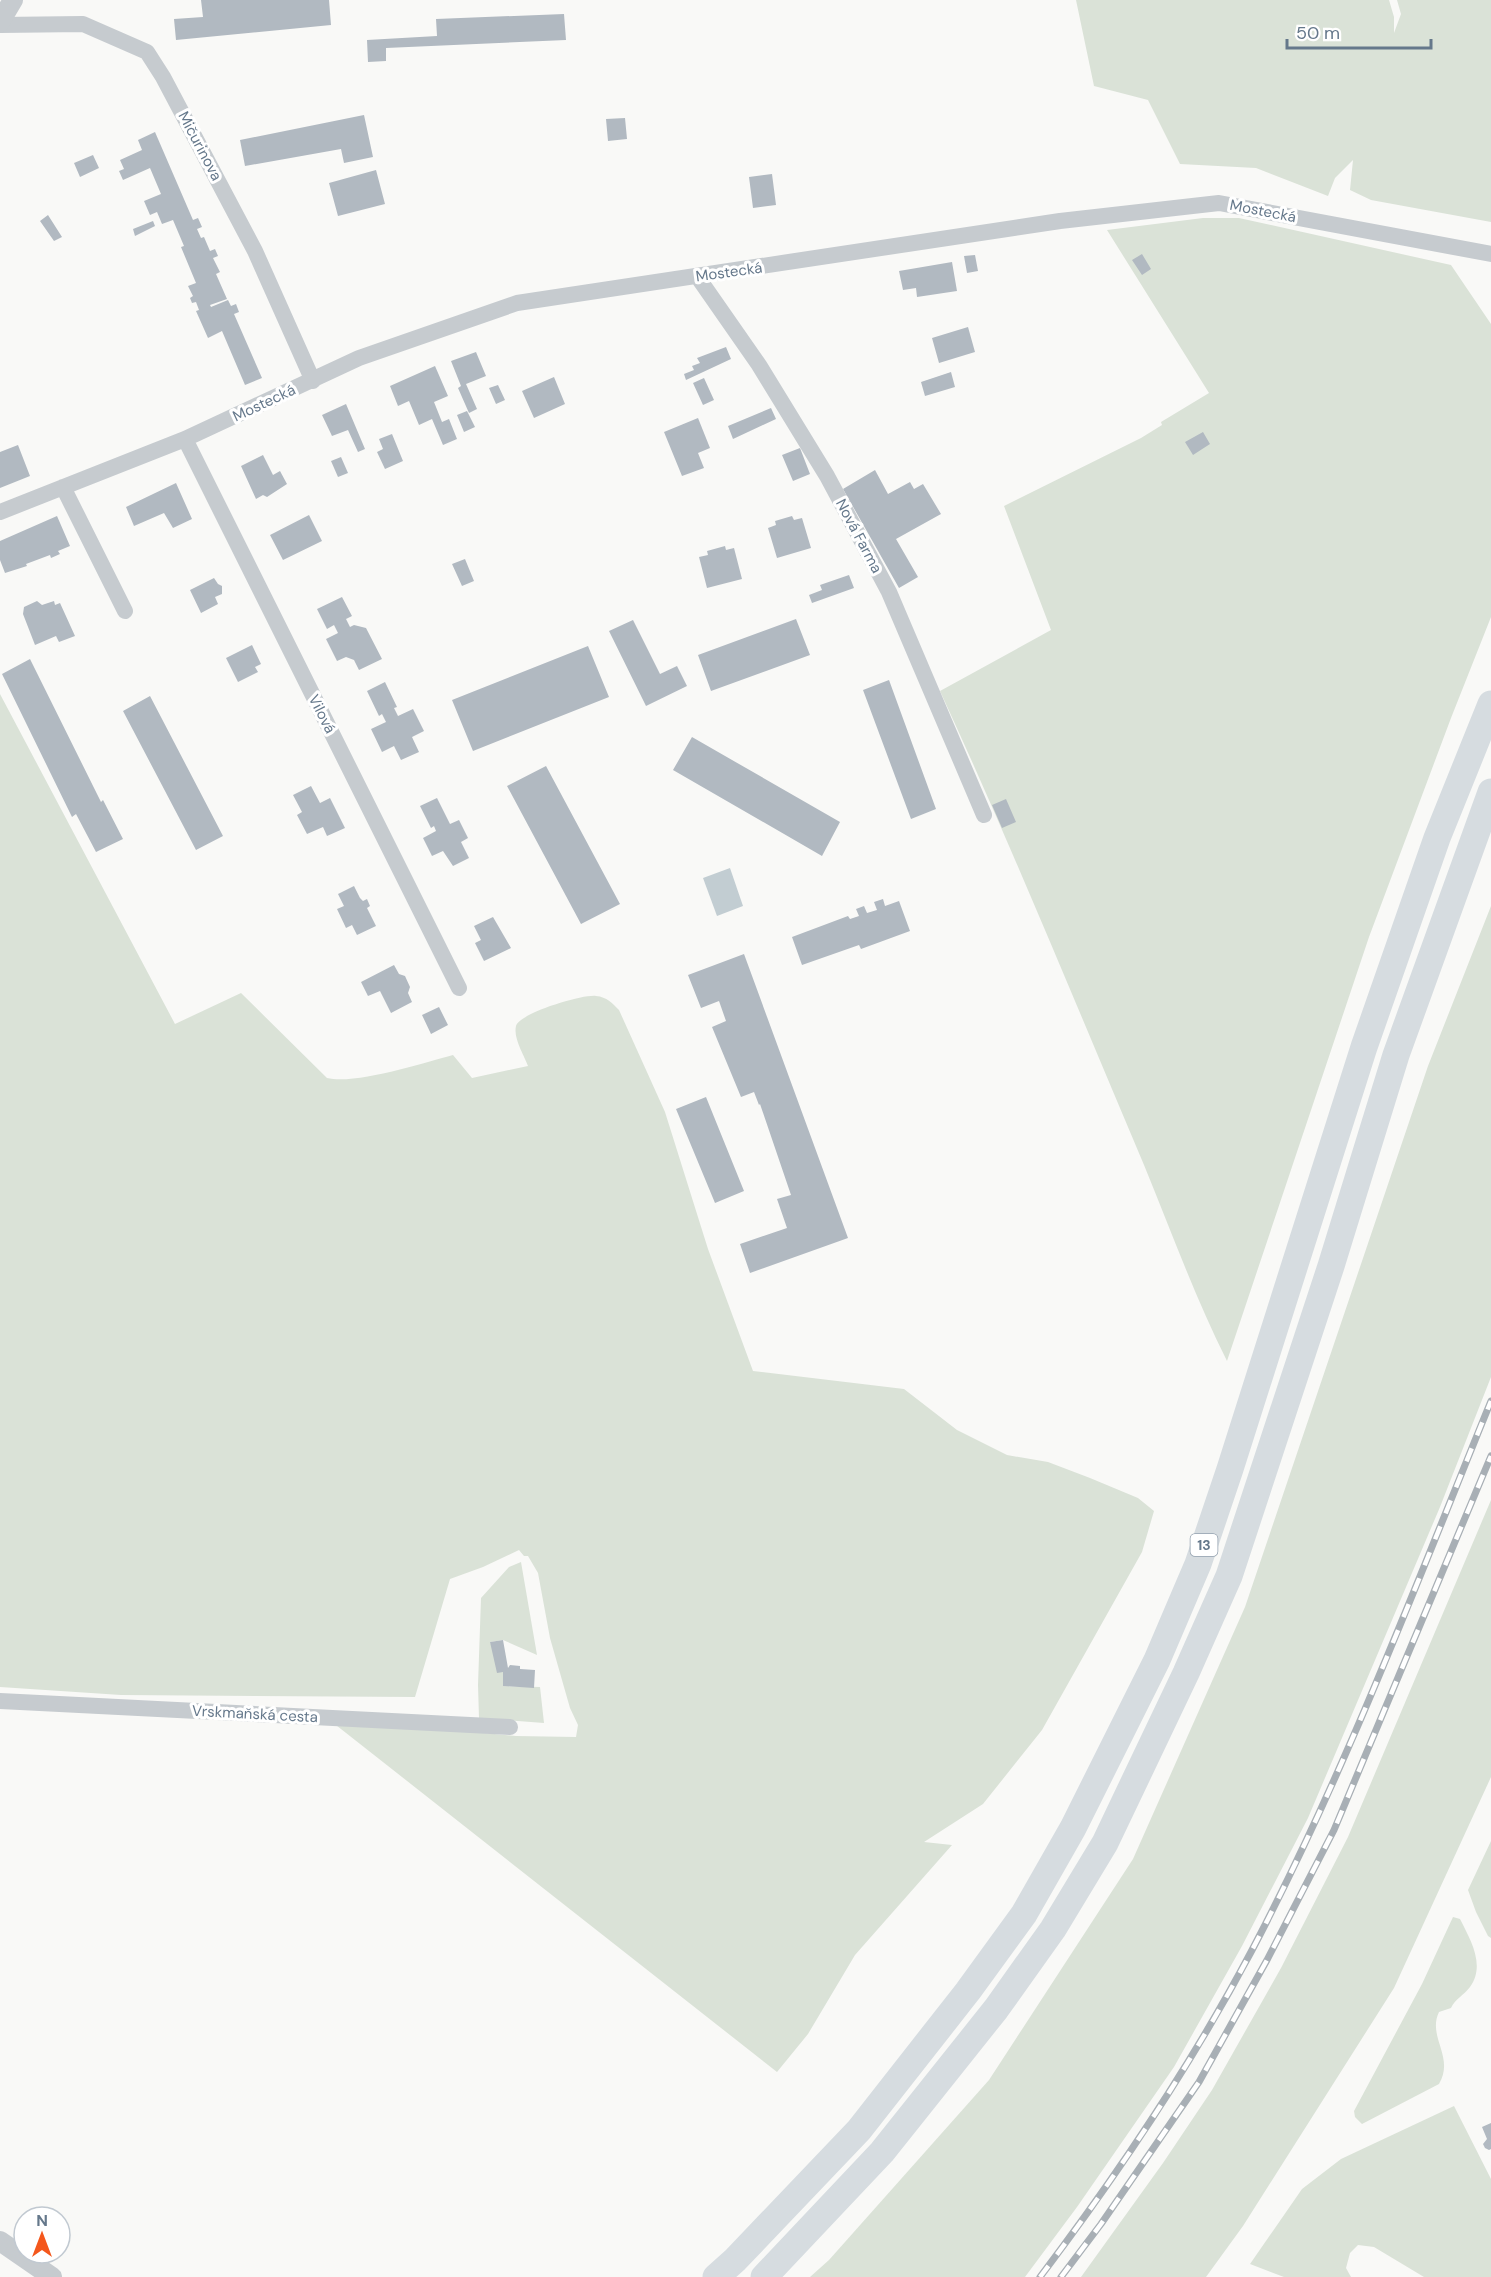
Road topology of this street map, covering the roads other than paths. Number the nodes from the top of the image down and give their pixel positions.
1 (13, 0) edge
2 (0, 23) edge
3 (1491, 254) edge
4 (697, 276) junction
5 (313, 381) junction
6 (185, 439) junction
7 (63, 487) junction
8 (0, 512) edge
9 (125, 610) dead end
10 (1491, 704) edge
11 (1491, 792) edge
12 (984, 815) dead end
13 (459, 988) dead end
14 (0, 1701) edge
15 (510, 1726) dead end
16 (0, 2241) edge
17 (52, 2277) edge
18 (716, 2277) edge
19 (764, 2277) edge

1 - 2 street
2 - 5 street, Mičurinova
3 - 4 street, Mostecká
4 - 5 street, Mostecká
4 - 12 street, Nová Farma
5 - 6 street, Mostecká
6 - 7 street, Mostecká
6 - 13 street, Vilová
7 - 8 street, Mostecká
7 - 9 street
10 - 18 highway, 13
11 - 19 highway, 13
14 - 15 street, Vrskmaňská cesta
16 - 17 street

